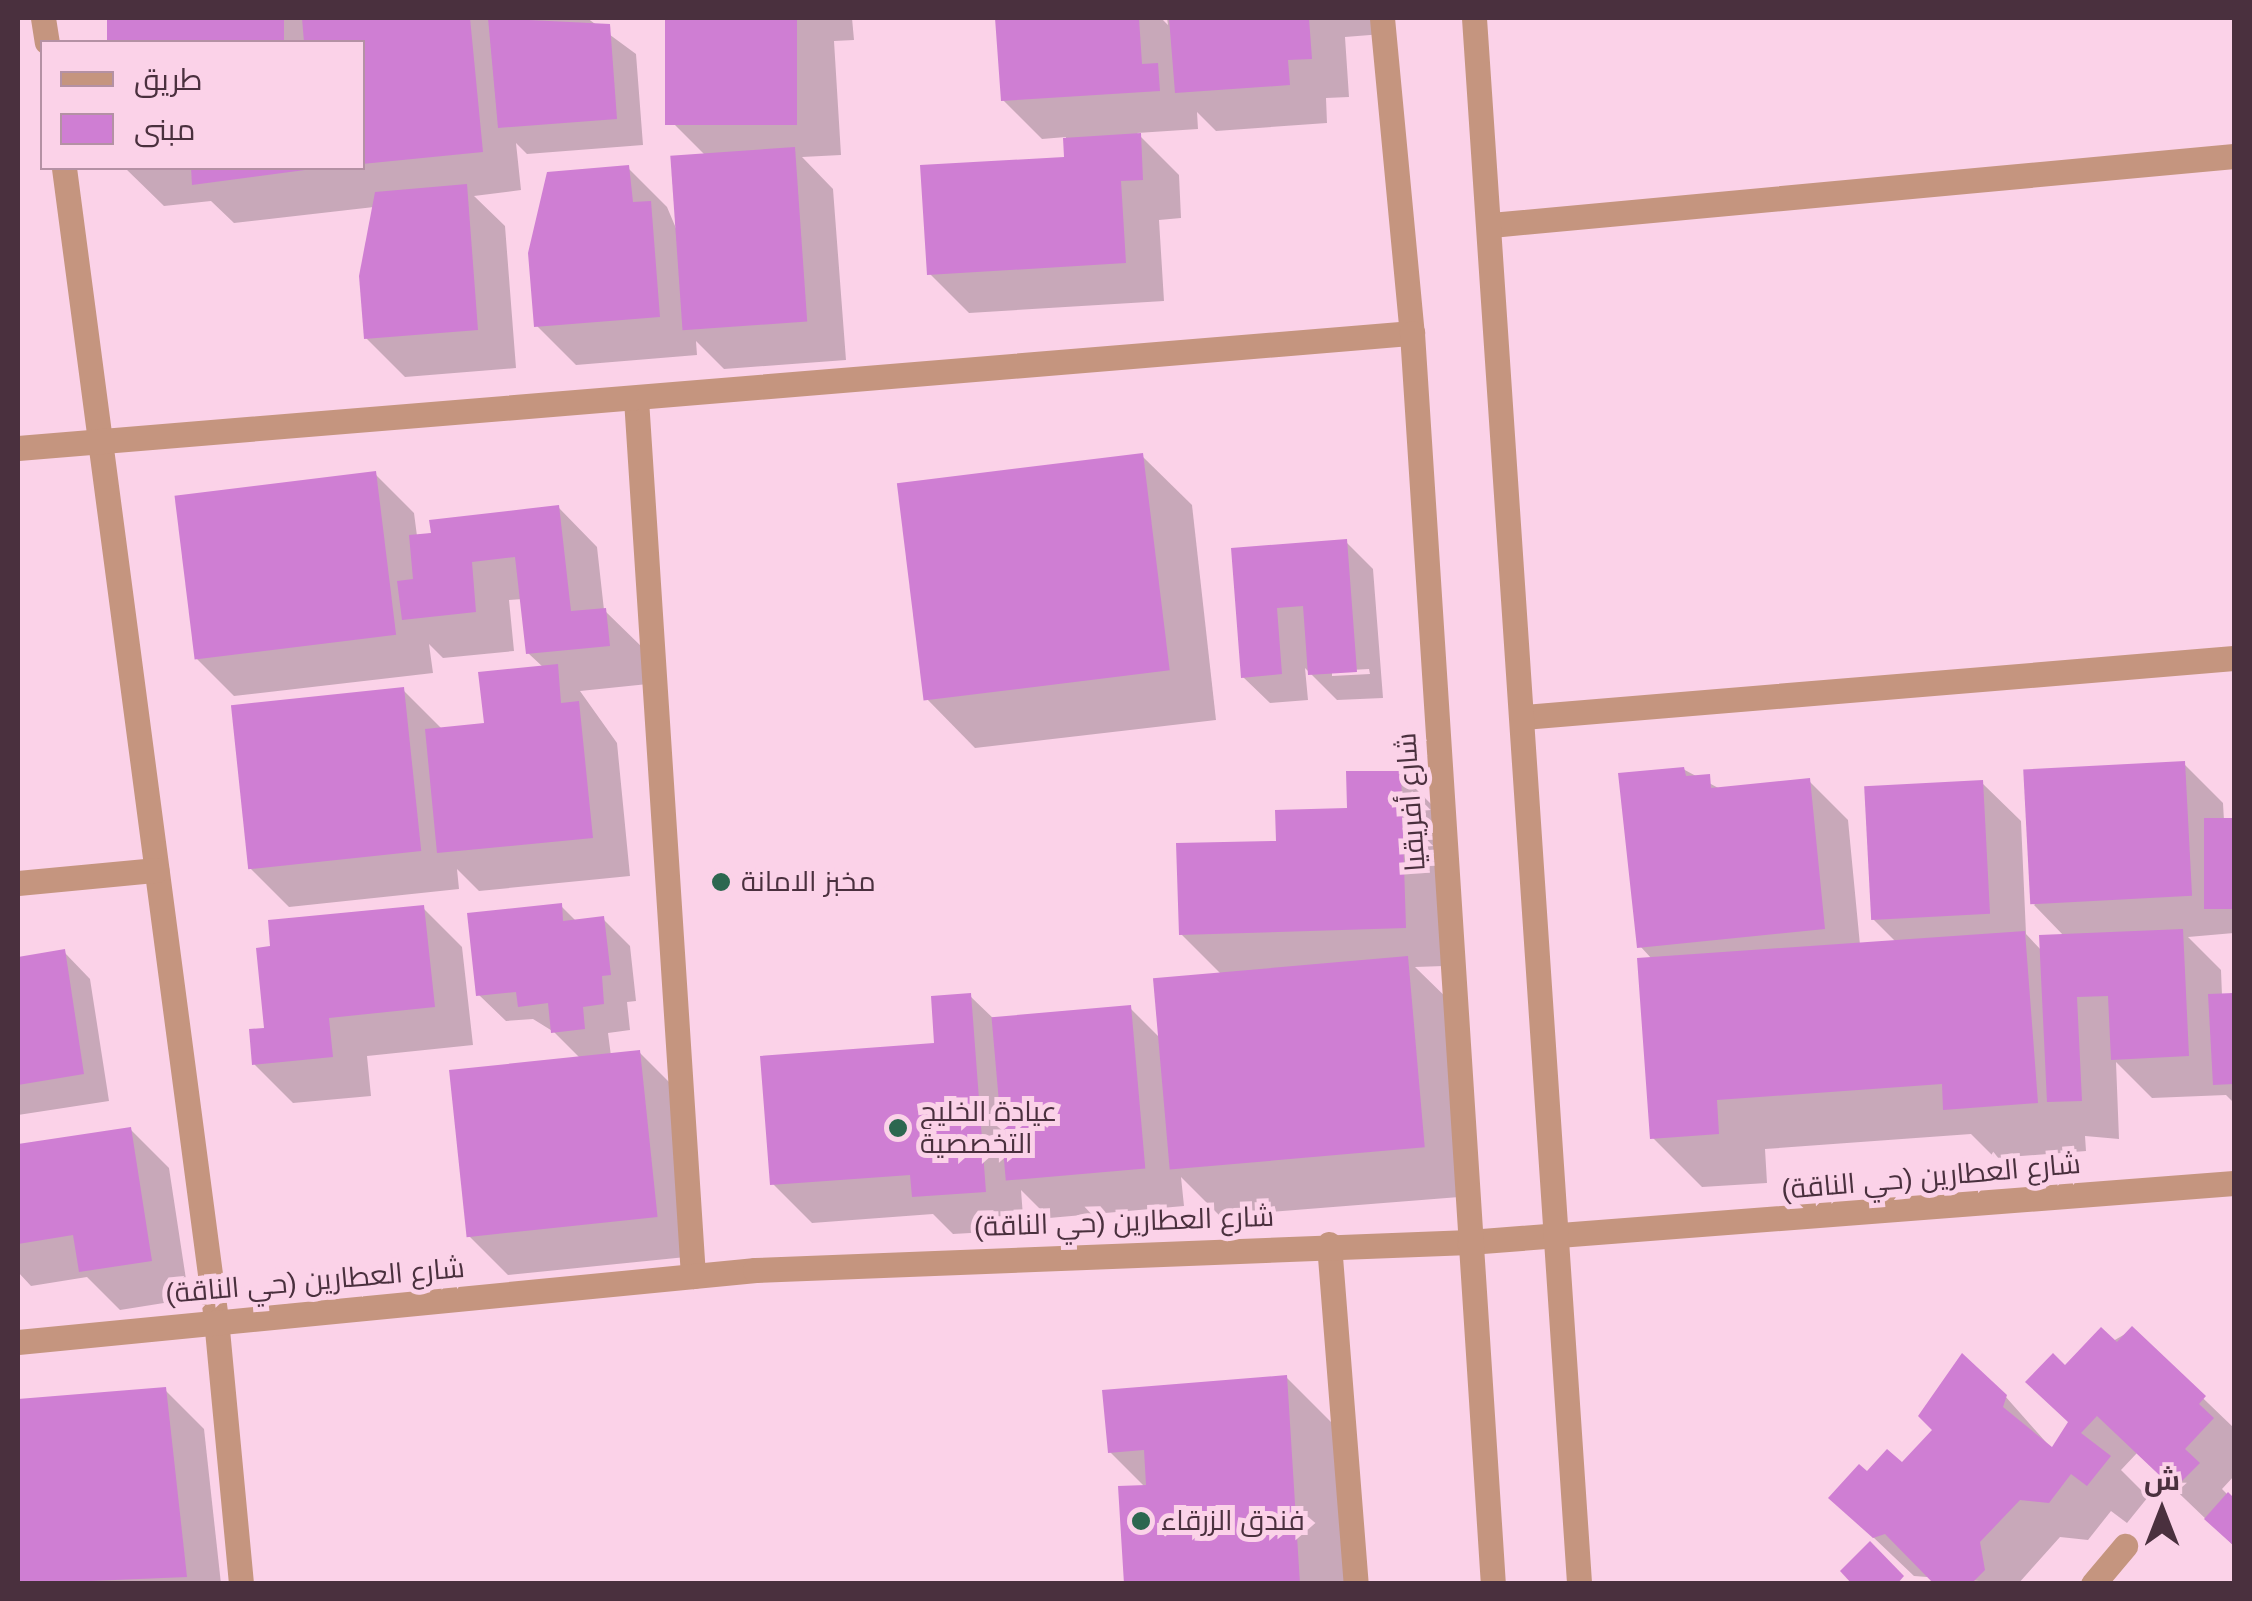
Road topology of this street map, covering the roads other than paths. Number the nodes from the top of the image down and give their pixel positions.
1 (1382, 18) edge
2 (1474, 18) edge
3 (2234, 156) edge
4 (64, 170) edge
5 (1490, 225) junction
6 (1412, 333) junction
7 (636, 399) junction
8 (103, 441) junction
9 (18, 448) edge
10 (2234, 658) edge
11 (1523, 716) junction
12 (156, 870) junction
13 (18, 882) edge
14 (2234, 1183) edge
15 (1557, 1236) junction
16 (1470, 1242) junction
17 (1328, 1244) junction
18 (693, 1276) junction
19 (216, 1319) junction
20 (18, 1342) edge
21 (2125, 1546) dead end
22 (241, 1584) edge
23 (1356, 1584) edge
24 (1493, 1584) edge
25 (1579, 1584) edge
26 (2093, 1584) edge

1 - 6 street, شارع أفريقيا
2 - 5 street
3 - 5 street
4 - 8 street
5 - 11 street
6 - 7 street
6 - 16 street, شارع أفريقيا
7 - 8 street
7 - 18 street
8 - 9 street
8 - 12 street
10 - 11 street
11 - 15 street
12 - 13 street
12 - 19 street
14 - 15 street, شارع العطارين (حي الناقة)
15 - 16 street, شارع العطارين (حي الناقة)
15 - 25 street
16 - 17 street, شارع العطارين (حي الناقة)
16 - 24 street, شارع أفريقيا
17 - 18 street, شارع العطارين (حي الناقة)
17 - 23 street
18 - 19 street, شارع العطارين (حي الناقة)
19 - 20 street, شارع العطارين (حي الناقة)
19 - 22 street
21 - 26 street

